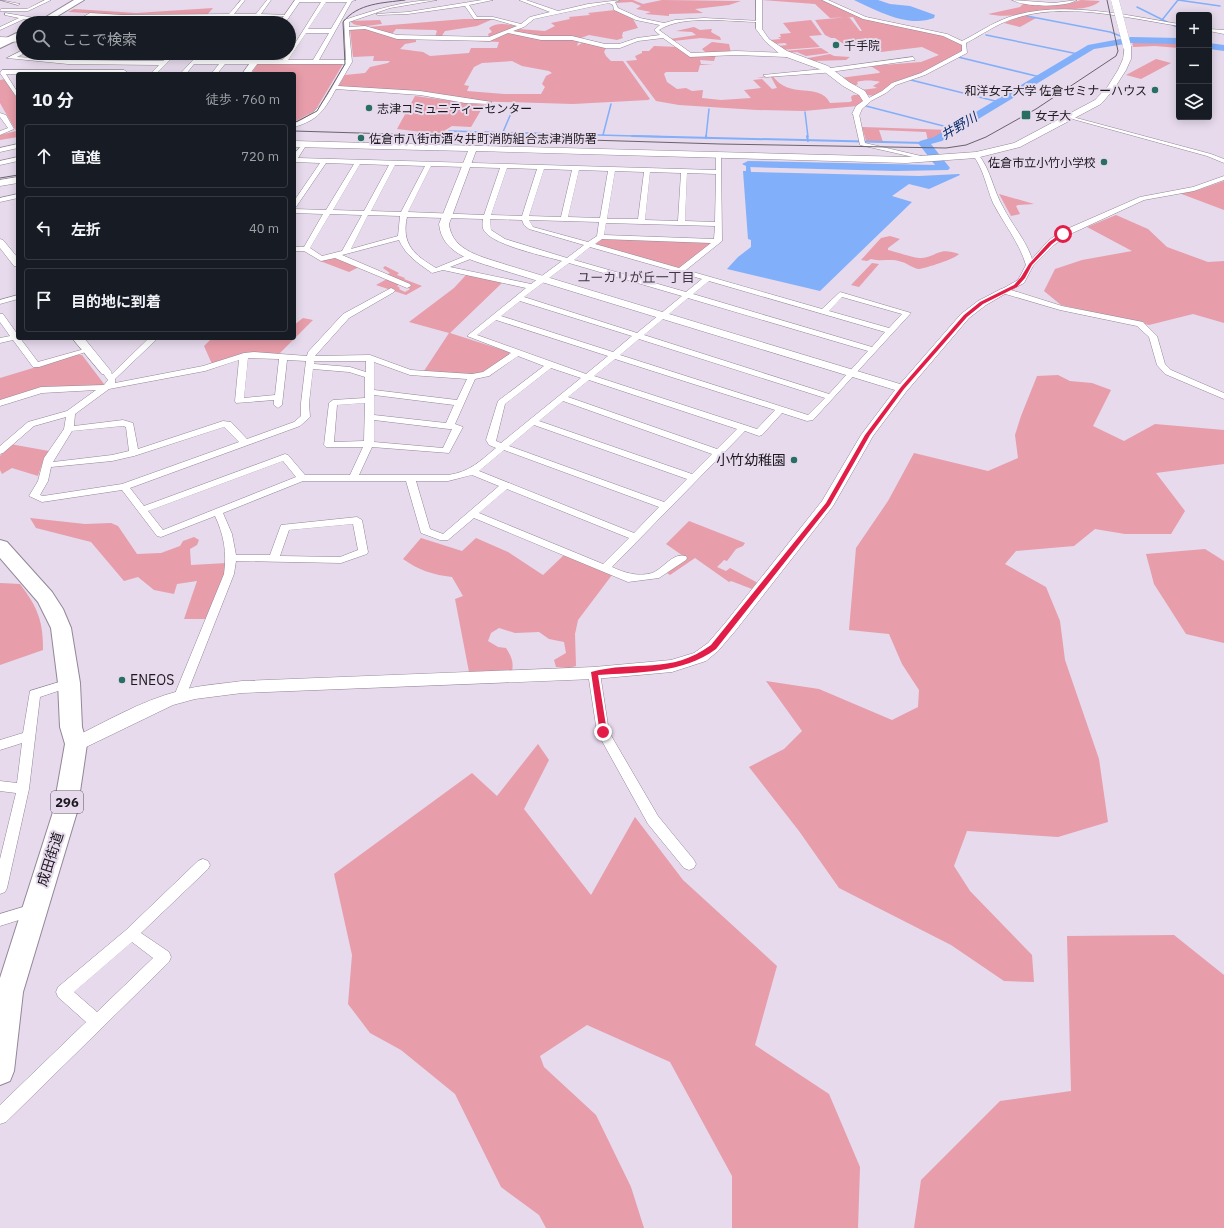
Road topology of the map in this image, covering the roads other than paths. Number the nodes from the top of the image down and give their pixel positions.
1 (0, 0) edge
2 (25, 0) edge
3 (49, 0) edge
4 (80, 0) edge
5 (243, 0) edge
6 (269, 0) edge
7 (297, 0) edge
8 (324, 0) edge
9 (350, 0) edge
10 (354, 0) edge
11 (435, 0) edge
12 (491, 0) edge
13 (521, 0) edge
14 (618, 0) edge
15 (760, 0) edge
16 (824, 0) edge
17 (1014, 0) edge
18 (1075, 0) edge
19 (1115, 0) edge
20 (420, 2) junction
21 (611, 2) junction
22 (18, 4) junction
23 (466, 4) junction
24 (431, 9) junction
25 (1, 10) edge
26 (7, 11) junction
27 (558, 12) junction
28 (372, 13) junction
29 (231, 15) junction
30 (258, 15) junction
31 (287, 15) joint
32 (18, 16) edge
33 (47, 16) edge
34 (86, 16) edge
35 (112, 16) joint
36 (137, 16) joint
37 (160, 16) joint
38 (187, 16) joint
39 (0, 17) edge
40 (476, 18) junction
41 (470, 19) dead end
42 (709, 19) junction
43 (16, 21) edge
44 (759, 21) junction
45 (664, 24) junction
46 (721, 25) dead end
47 (1176, 25) edge
48 (522, 26) junction
49 (347, 28) junction
50 (0, 30) edge
51 (333, 30) junction
52 (1212, 30) edge
53 (305, 31) junction
54 (509, 32) junction
55 (1224, 32) edge
56 (663, 36) junction
57 (16, 37) edge
58 (0, 39) edge
59 (11, 40) junction
60 (16, 40) edge
61 (964, 42) junction
62 (296, 44) edge
63 (0, 45) edge
64 (787, 54) junction
65 (16, 55) edge
66 (16, 58) edge
67 (913, 59) dead end
68 (47, 60) edge
69 (106, 60) edge
70 (136, 60) edge
71 (166, 60) edge
72 (223, 62) junction
73 (254, 62) junction
74 (284, 62) joint
75 (315, 62) junction
76 (349, 62) junction
77 (103, 63) junction
78 (133, 63) junction
79 (163, 63) junction
80 (829, 70) junction
81 (16, 72) edge
82 (155, 72) edge
83 (185, 72) edge
84 (216, 72) edge
85 (247, 72) edge
86 (766, 75) dead end
87 (9, 82) junction
88 (16, 82) edge
89 (334, 88) junction
90 (16, 94) edge
91 (868, 101) junction
92 (489, 102) dead end
93 (856, 114) joint
94 (0, 115) edge
95 (1071, 117) junction
96 (296, 124) edge
97 (0, 133) edge
98 (16, 146) edge
99 (298, 146) edge
100 (473, 149) junction
101 (0, 150) edge
102 (719, 155) junction
103 (976, 155) junction
104 (296, 159) edge
105 (931, 159) junction
106 (16, 160) edge
107 (324, 161) junction
108 (1224, 161) edge
109 (358, 162) junction
110 (0, 163) edge
111 (393, 163) junction
112 (429, 164) junction
113 (466, 165) junction
114 (504, 166) junction
115 (541, 167) junction
116 (576, 168) junction
117 (612, 169) junction
118 (647, 170) junction
119 (684, 171) junction
120 (719, 172) junction
121 (1224, 178) edge
122 (16, 180) edge
123 (0, 183) edge
124 (16, 199) edge
125 (0, 200) edge
126 (296, 203) edge
127 (296, 211) edge
128 (328, 212) junction
129 (367, 213) junction
130 (404, 214) junction
131 (446, 215) junction
132 (487, 216) junction
133 (526, 218) junction
134 (564, 219) junction
135 (603, 220) junction
136 (641, 221) junction
137 (681, 222) junction
138 (718, 224) junction
139 (401, 237) junction
140 (600, 237) junction
141 (718, 241) junction
142 (0, 242) edge
143 (588, 245) junction
144 (296, 249) edge
145 (306, 250) junction
146 (346, 251) junction
147 (15, 255) edge
148 (335, 255) junction
149 (470, 256) junction
150 (566, 261) junction
151 (1030, 265) junction
152 (444, 268) junction
153 (680, 271) junction
154 (707, 278) junction
155 (542, 279) junction
156 (406, 286) dead end
157 (532, 287) junction
158 (391, 290) dead end
159 (1005, 291) junction
160 (686, 296) junction
161 (16, 298) edge
162 (519, 298) junction
163 (0, 302) edge
164 (823, 312) junction
165 (662, 315) junction
166 (0, 316) edge
167 (495, 317) junction
168 (891, 331) junction
169 (637, 336) junction
170 (15, 337) joint
171 (17, 340) edge
172 (80, 340) edge
173 (0, 341) edge
174 (143, 341) edge
175 (88, 350) junction
176 (874, 350) junction
177 (517, 353) junction
178 (614, 355) junction
179 (244, 356) junction
180 (283, 357) junction
181 (370, 358) junction
182 (310, 362) junction
183 (550, 364) junction
184 (853, 373) junction
185 (109, 375) junction
186 (370, 376) junction
187 (588, 376) junction
188 (472, 377) junction
189 (106, 387) junction
190 (902, 388) junction
191 (370, 396) junction
192 (1224, 396) edge
193 (831, 397) junction
194 (562, 398) junction
195 (0, 403) edge
196 (460, 403) junction
197 (781, 409) junction
198 (70, 413) junction
199 (369, 417) junction
200 (533, 422) junction
201 (449, 426) junction
202 (743, 428) junction
203 (69, 429) junction
204 (245, 443) junction
205 (368, 444) junction
206 (503, 446) junction
207 (0, 451) edge
208 (134, 453) junction
209 (718, 453) junction
210 (47, 465) junction
211 (472, 472) junction
212 (302, 478) junction
213 (354, 478) junction
214 (410, 478) junction
215 (693, 478) junction
216 (506, 485) junction
217 (124, 487) junction
218 (666, 506) junction
219 (142, 510) junction
220 (217, 511) junction
221 (473, 514) junction
222 (636, 537) junction
223 (0, 546) edge
224 (232, 558) junction
225 (682, 558) dead end
226 (273, 560) junction
227 (605, 568) junction
228 (594, 673) junction
229 (69, 683) junction
230 (180, 696) junction
231 (30, 736) junction
232 (76, 744) junction
233 (0, 746) edge
234 (0, 786) edge
235 (23, 789) junction
236 (689, 864) dead end
237 (203, 865) dead end
238 (0, 888) edge
239 (33, 910) junction
240 (0, 920) edge
241 (131, 934) junction
242 (97, 1022) junction
243 (0, 1071) edge
244 (0, 1116) edge

1 - 22 street
2 - 22 street
3 - 26 street
4 - 33 highway
5 - 29 street
6 - 30 street
7 - 8 street
7 - 31 street
8 - 9 street
8 - 53 street
9 - 10 street
9 - 51 street
11 - 20 street
12 - 23 street
13 - 27 street
14 - 21 street
15 - 44 street
16 - 61 street
17 - 18 street
19 - 95 street, bridge
20 - 24 street
20 - 28 street
21 - 27 street
21 - 45 street
22 - 26 street
23 - 24 street
23 - 40 street
24 - 28 street
25 - 26 street
26 - 32 street
26 - 39 street
27 - 48 street
28 - 49 street
29 - 30 street
29 - 38 street
30 - 31 street
34 - 35 street
35 - 36 street
36 - 37 street
37 - 38 street
40 - 41 street
40 - 48 street
42 - 44 street
42 - 45 street
42 - 46 street
43 - 50 street
44 - 64 street
45 - 56 street
47 - 61 street
48 - 54 street
49 - 54 street
49 - 76 street
51 - 53 street
51 - 75 street
52 - 55 street
53 - 62 street
54 - 56 street
56 - 64 street
57 - 59 highway
58 - 59 street
59 - 60 street
59 - 63 highway
61 - 91 street
64 - 80 street
65 - 66 street
67 - 80 street
68 - 77 street
69 - 77 street
70 - 78 street
71 - 79 street
72 - 73 street
72 - 83 street
72 - 84 street
73 - 74 street
73 - 85 street
74 - 75 street
75 - 76 street
76 - 89 street
77 - 78 street
78 - 79 street
79 - 82 street
80 - 86 street
80 - 91 street
81 - 87 street
87 - 88 street
87 - 90 street
89 - 92 street
89 - 96 street
91 - 93 street
93 - 105 street
94 - 97 street
95 - 103 street
95 - 108 street
98 - 101 street
99 - 100 street
100 - 102 street
100 - 113 street
102 - 105 street
102 - 120 street
103 - 105 street
103 - 151 street
104 - 107 street
106 - 110 street
107 - 109 street
107 - 126 street
109 - 111 street
109 - 128 street
111 - 112 street
111 - 129 street
112 - 113 street
112 - 130 street
113 - 114 street
113 - 131 street
114 - 115 street
114 - 132 street
115 - 116 street
115 - 133 street
116 - 117 street
116 - 134 street
117 - 118 street
117 - 135 street
118 - 119 street
118 - 136 street
119 - 120 street
119 - 137 street
120 - 138 street
121 - 151 street
122 - 123 street
124 - 125 street
127 - 128 street
128 - 129 street
128 - 145 street
129 - 130 street
129 - 146 street
130 - 131 street
130 - 139 street
131 - 132 street
131 - 149 street
132 - 133 street
132 - 150 street
133 - 134 street
133 - 143 street
134 - 135 street
135 - 136 street
135 - 140 street
136 - 137 street
137 - 138 street
138 - 141 street
139 - 146 street
139 - 152 street
140 - 141 street
140 - 143 street
141 - 153 street
142 - 147 street
143 - 150 street
143 - 153 street
144 - 145 street
145 - 148 street
146 - 148 street
148 - 156 street
149 - 152 street
149 - 155 street
150 - 155 street
150 - 160 street
151 - 159 street
152 - 157 street
153 - 154 street
154 - 160 street
154 - 164 street
155 - 157 street
155 - 165 street
157 - 162 street
158 - 182 street
159 - 190 street
159 - 192 street
160 - 165 street
160 - 176 street
161 - 163 street
162 - 167 street
162 - 169 street
164 - 168 street
164 - 168 street
165 - 169 street
165 - 184 street
166 - 170 street
167 - 177 street
167 - 178 street
168 - 176 street
169 - 178 street
169 - 193 street
170 - 173 street
171 - 175 street
172 - 175 street
174 - 185 street
175 - 185 street
176 - 184 street
177 - 183 street
177 - 188 street
178 - 187 street
178 - 197 street
179 - 180 street
179 - 180 street
179 - 189 street
180 - 182 street
181 - 182 street
181 - 186 street
181 - 188 street
182 - 186 street
182 - 204 street
183 - 187 street
183 - 206 street
184 - 190 street
184 - 193 street
185 - 189 street
186 - 191 street
187 - 194 street
187 - 202 street
188 - 196 street
189 - 195 street
189 - 198 street
190 - 228 street
191 - 196 street
191 - 199 street
191 - 205 street
193 - 197 street
194 - 200 street
194 - 209 street
196 - 201 street
197 - 202 street
198 - 203 street
198 - 207 street
199 - 201 street
199 - 205 street
200 - 206 street
200 - 215 street
201 - 205 street
202 - 209 street
203 - 208 street
203 - 210 street
204 - 208 street
204 - 217 street
205 - 213 street
206 - 211 street
206 - 218 street
208 - 210 street
209 - 215 street
210 - 217 street
211 - 214 street
211 - 216 street
212 - 213 street
212 - 219 street
212 - 220 street
213 - 214 street
214 - 221 street
215 - 218 street
216 - 221 street
216 - 222 street
217 - 219 street
218 - 222 street
219 - 220 street
220 - 224 street
221 - 227 street
222 - 227 street
223 - 229 highway, 成田街道 / 296
224 - 226 street
224 - 230 street
225 - 227 street
226 - 226 street
228 - 230 street
228 - 236 street
229 - 231 street
229 - 232 highway, 成田街道 / 296
230 - 232 street
231 - 233 street
231 - 235 street
232 - 239 highway, 成田街道 / 296
234 - 235 street
235 - 238 street
237 - 241 street
239 - 240 street
239 - 243 highway, 成田街道 / 296
241 - 242 street
241 - 242 street
242 - 244 street

